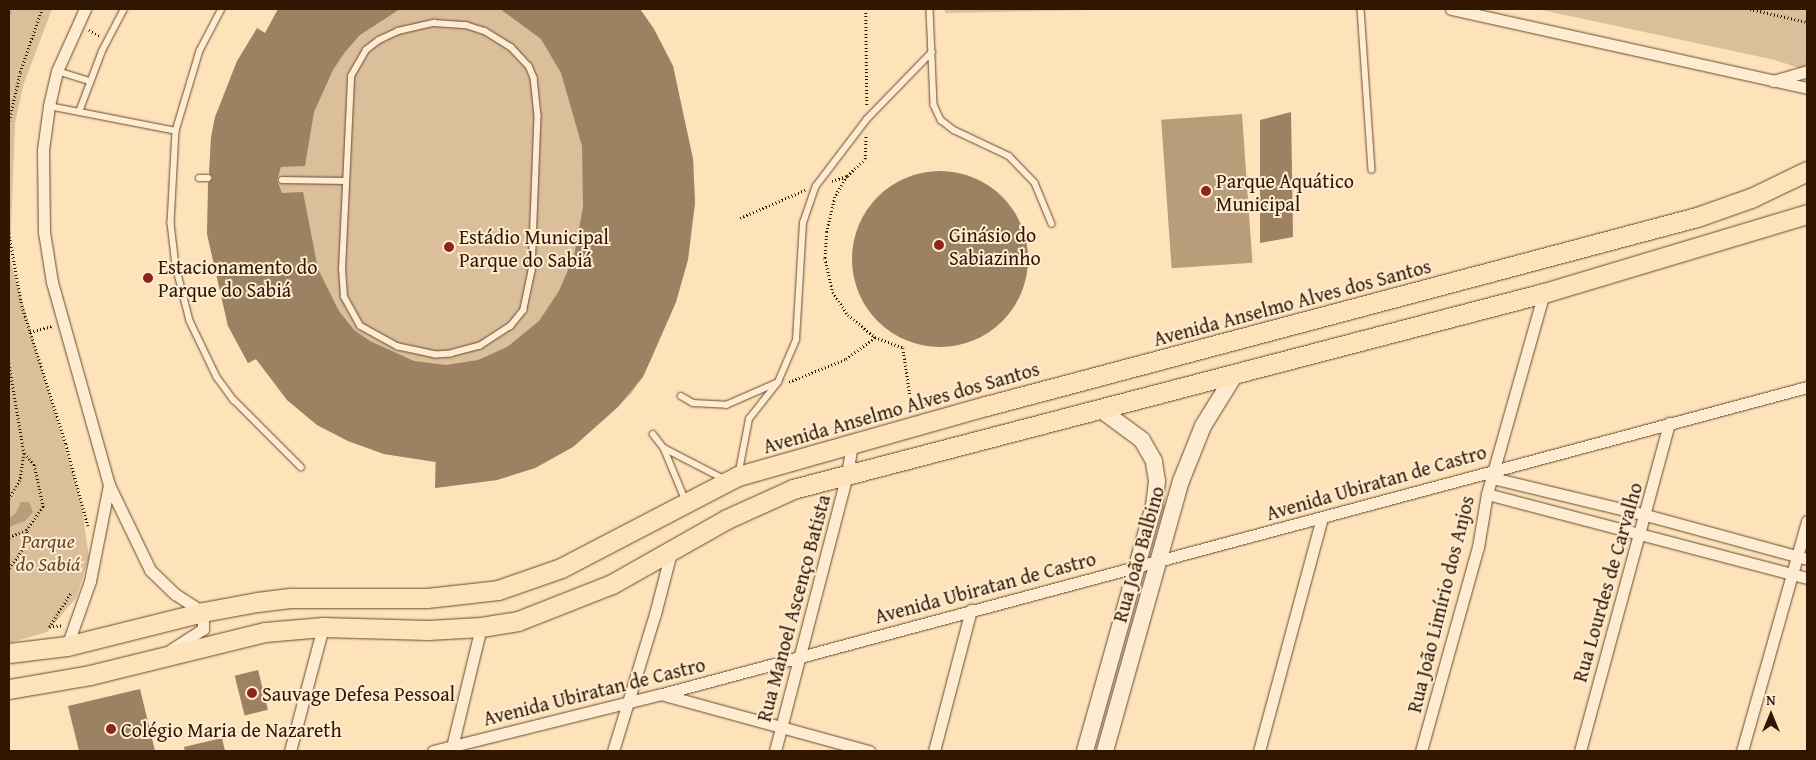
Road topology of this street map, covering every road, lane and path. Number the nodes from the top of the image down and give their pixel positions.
1 (42, 9) edge
2 (85, 9) edge
3 (124, 9) edge
4 (222, 9) edge
5 (866, 9) edge
6 (930, 9) edge
7 (1361, 9) edge
8 (1451, 9) edge
9 (1750, 9) edge
10 (1807, 22) edge
11 (77, 24) junction
12 (108, 40) junction
13 (932, 52) junction
14 (57, 71) junction
15 (1807, 72) edge
16 (90, 81) junction
17 (1773, 81) junction
18 (1807, 88) edge
19 (49, 106) junction
20 (79, 112) junction
21 (867, 120) junction
22 (9, 121) edge
23 (176, 131) junction
24 (1372, 170) dead end
25 (1807, 171) edge
26 (847, 176) junction
27 (199, 178) dead end
28 (208, 178) dead end
29 (282, 180) dead end
30 (345, 181) junction
31 (816, 186) junction
32 (1807, 214) edge
33 (1697, 217) junction
34 (740, 218) dead end
35 (1052, 224) dead end
36 (9, 233) edge
37 (1704, 243) junction
38 (1544, 293) junction
39 (63, 324) junction
40 (30, 332) junction
41 (875, 337) junction
42 (9, 363) edge
43 (1234, 376) junction
44 (778, 382) junction
45 (1807, 387) edge
46 (772, 390) junction
47 (681, 396) dead end
48 (1100, 409) junction
49 (935, 420) junction
50 (1670, 422) junction
51 (653, 434) dead end
52 (852, 442) junction
53 (664, 448) junction
54 (24, 453) junction
55 (301, 467) dead end
56 (1494, 473) junction
57 (847, 475) junction
58 (733, 478) junction
59 (109, 485) junction
60 (1487, 494) junction
61 (9, 499) edge
62 (686, 501) junction
63 (1646, 515) junction
64 (1322, 518) junction
65 (1807, 521) edge
66 (26, 530) junction
67 (87, 534) dead end
68 (1639, 535) junction
69 (9, 537) edge
70 (671, 552) junction
71 (1803, 558) edge
72 (1159, 560) junction
73 (1138, 565) junction
74 (9, 568) edge
75 (1792, 574) junction
76 (1807, 578) edge
77 (74, 587) dead end
78 (971, 610) junction
79 (203, 612) junction
80 (74, 625) junction
81 (323, 627) junction
82 (481, 627) junction
83 (67, 646) junction
84 (9, 653) edge
85 (800, 655) junction
86 (160, 657) junction
87 (9, 689) edge
88 (662, 694) junction
89 (627, 701) junction
90 (781, 726) junction
91 (451, 749) edge
92 (290, 751) edge
93 (433, 751) edge
94 (613, 751) edge
95 (774, 751) edge
96 (869, 751) edge
97 (934, 751) edge
98 (1085, 751) edge
99 (1105, 751) edge
100 (1259, 751) edge
101 (1421, 751) edge
102 (1580, 751) edge
103 (1742, 751) edge

1 - 22 path
2 - 11 street
3 - 12 lane
4 - 23 lane
5 - 21 path
6 - 13 lane
7 - 24 lane
8 - 17 street
9 - 10 path
11 - 12 path
11 - 14 street
12 - 16 lane
13 - 21 lane
13 - 35 lane
14 - 16 lane
14 - 19 street
15 - 17 street
16 - 20 lane
17 - 18 street
19 - 20 lane
19 - 39 street
20 - 23 lane
21 - 26 path
21 - 31 lane
23 - 55 lane
25 - 33 main road, Avenida Anselmo Alves dos Santos
26 - 31 path
26 - 41 path
27 - 28 lane
29 - 30 lane
30 - 30 lane
31 - 34 path
31 - 44 lane
32 - 37 main road
33 - 37 main road
33 - 49 main road, Avenida Anselmo Alves dos Santos
36 - 40 path
37 - 38 main road
38 - 43 main road
38 - 56 street, Rua João Limírio dos Anjos
39 - 40 path
39 - 59 street
40 - 67 path
41 - 46 path
41 - 49 path
42 - 54 path
43 - 48 main road
43 - 72 main road, Rua João Balbino
44 - 46 lane
44 - 47 lane
45 - 50 street, Avenida Ubiratan de Castro
46 - 58 lane
48 - 57 main road
48 - 73 main road, Rua João Balbino
49 - 52 main road, Avenida Anselmo Alves dos Santos
50 - 56 street, Avenida Ubiratan de Castro
50 - 63 street, Rua Lourdes de Carvalho
51 - 53 lane
52 - 57 street, Rua Manoel Ascenço Batista
52 - 58 main road, Avenida Anselmo Alves dos Santos
53 - 58 lane
53 - 62 lane
54 - 61 path
54 - 66 path
56 - 60 street, Rua João Limírio dos Anjos
56 - 63 street
56 - 64 street, Avenida Ubiratan de Castro
57 - 70 main road
57 - 85 street, Rua Manoel Ascenço Batista
58 - 62 main road, Avenida Anselmo Alves dos Santos
59 - 79 street
59 - 80 street
60 - 68 street
60 - 101 street, Rua João Limírio dos Anjos
62 - 79 main road, Avenida Anselmo Alves dos Santos
63 - 68 street, Rua Lourdes de Carvalho
63 - 71 street
64 - 72 street, Avenida Ubiratan de Castro
64 - 100 street
65 - 71 street
66 - 69 path
66 - 74 path
68 - 75 street
68 - 102 street, Rua Lourdes de Carvalho
70 - 82 main road
70 - 89 street
71 - 75 street
72 - 73 street, Avenida Ubiratan de Castro
72 - 99 main road, Rua João Balbino
73 - 78 street, Avenida Ubiratan de Castro
73 - 98 main road, Rua João Balbino
75 - 76 street
75 - 103 street
77 - 80 path
78 - 85 street, Avenida Ubiratan de Castro
78 - 97 street
79 - 83 main road, Avenida Anselmo Alves dos Santos
79 - 86 street
80 - 83 street
81 - 82 main road
81 - 86 main road
81 - 92 street
82 - 91 street
83 - 84 main road, Avenida Anselmo Alves dos Santos
85 - 88 street, Avenida Ubiratan de Castro
85 - 90 street, Rua Manoel Ascenço Batista
86 - 87 main road
88 - 89 street, Avenida Ubiratan de Castro
88 - 90 street
89 - 91 street, Avenida Ubiratan de Castro
89 - 94 street
90 - 95 street, Rua Manoel Ascenço Batista
90 - 96 street
91 - 93 street, Avenida Ubiratan de Castro

